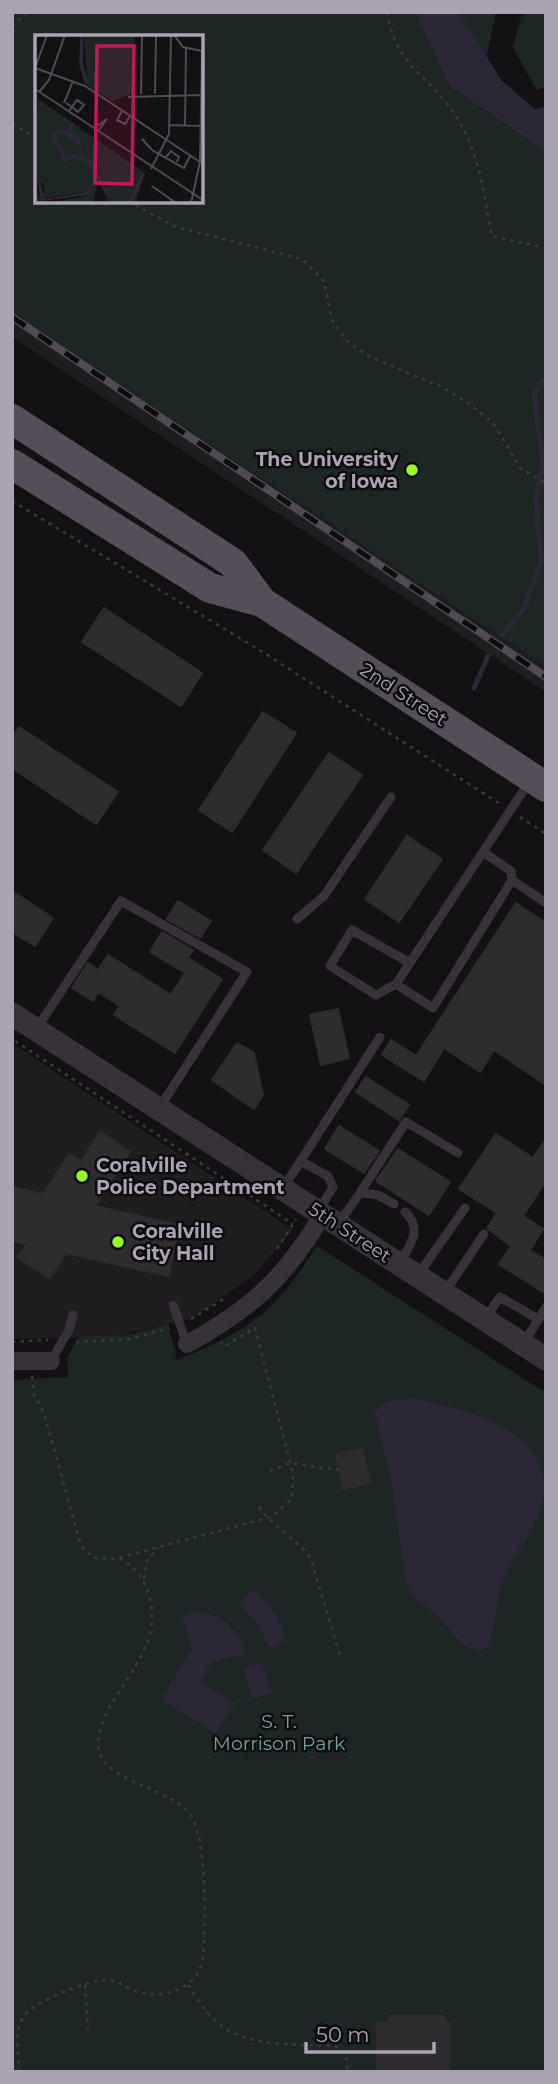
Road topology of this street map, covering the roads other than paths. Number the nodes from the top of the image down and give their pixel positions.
1 (12, 419) edge
2 (12, 464) edge
3 (262, 602) junction
4 (539, 782) edge
5 (391, 797) dead end
6 (483, 852) junction
7 (512, 880) junction
8 (546, 903) edge
9 (297, 919) dead end
10 (410, 963) junction
11 (396, 984) junction
12 (12, 1014) edge
13 (36, 1030) junction
14 (380, 1037) dead end
15 (159, 1109) junction
16 (458, 1153) dead end
17 (300, 1161) junction
18 (283, 1189) junction
19 (360, 1193) junction
20 (394, 1204) dead end
21 (465, 1208) dead end
22 (405, 1212) dead end
23 (319, 1216) junction
24 (484, 1234) dead end
25 (409, 1269) junction
26 (444, 1293) junction
27 (173, 1305) dead end
28 (546, 1307) edge
29 (72, 1315) dead end
30 (485, 1320) junction
31 (538, 1320) junction
32 (187, 1344) joint
33 (523, 1345) junction
34 (546, 1359) edge
35 (12, 1361) edge
36 (51, 1361) joint

1 - 3 main road, 2nd Street
2 - 3 main road, 2nd Street
3 - 4 main road, 2nd Street
4 - 6 lane
5 - 9 lane
6 - 7 lane
6 - 10 lane
7 - 8 lane
7 - 11 lane
10 - 11 lane
10 - 11 lane
12 - 13 street, 5th Street
13 - 15 street, 5th Street
13 - 15 lane
14 - 17 lane
15 - 18 street, 5th Street
16 - 19 lane
17 - 18 lane
17 - 23 lane
18 - 23 street, 5th Street
19 - 20 lane
19 - 23 lane
21 - 25 lane
22 - 25 lane
23 - 25 street, 5th Street
23 - 32 street
24 - 26 lane
25 - 26 street, 5th Street
26 - 30 street, 5th Street
27 - 32 lane
28 - 31 lane
29 - 36 lane
30 - 31 lane
30 - 33 street, 5th Street
31 - 33 lane
33 - 34 street, 5th Street
35 - 36 street

